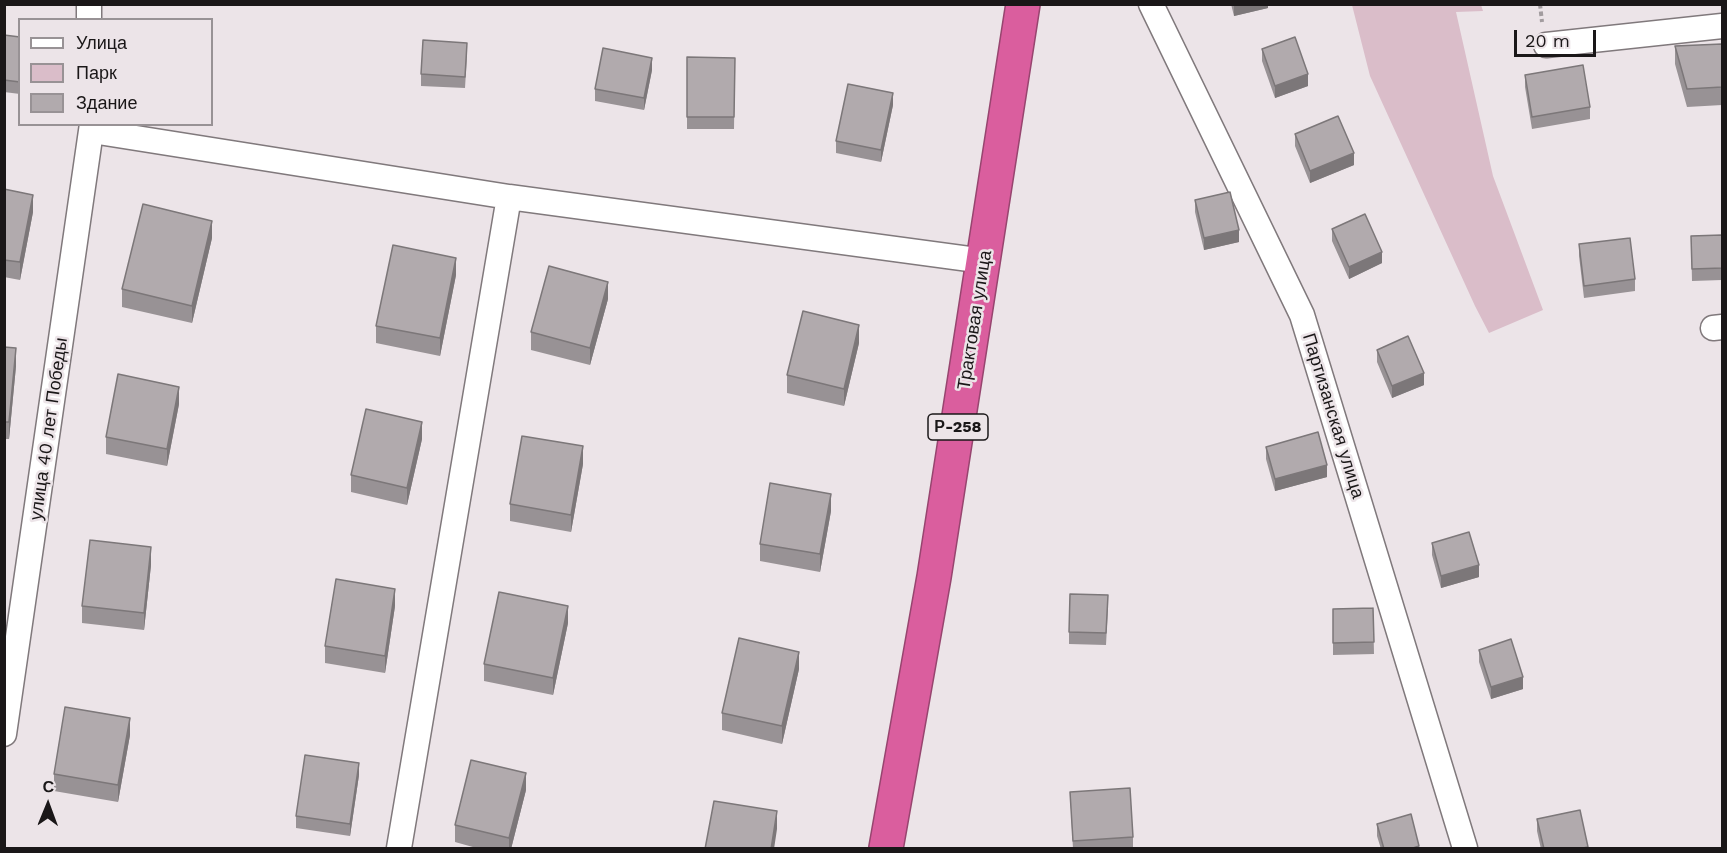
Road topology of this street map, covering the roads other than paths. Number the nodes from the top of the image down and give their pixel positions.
1 (1023, 4) edge
2 (1150, 4) edge
3 (1722, 26) edge
4 (1546, 45) dead end
5 (92, 128) edge
6 (509, 197) junction
7 (984, 261) junction
8 (4, 734) edge
9 (399, 849) edge
10 (886, 849) edge
11 (1465, 849) edge

1 - 7 highway, Трактовая улица / Р-258
2 - 11 street, Партизанская улица
3 - 4 street
5 - 6 street
5 - 8 street, улица 40 лет Победы
6 - 7 street
6 - 9 street
7 - 10 highway, Трактовая улица / Р-258

